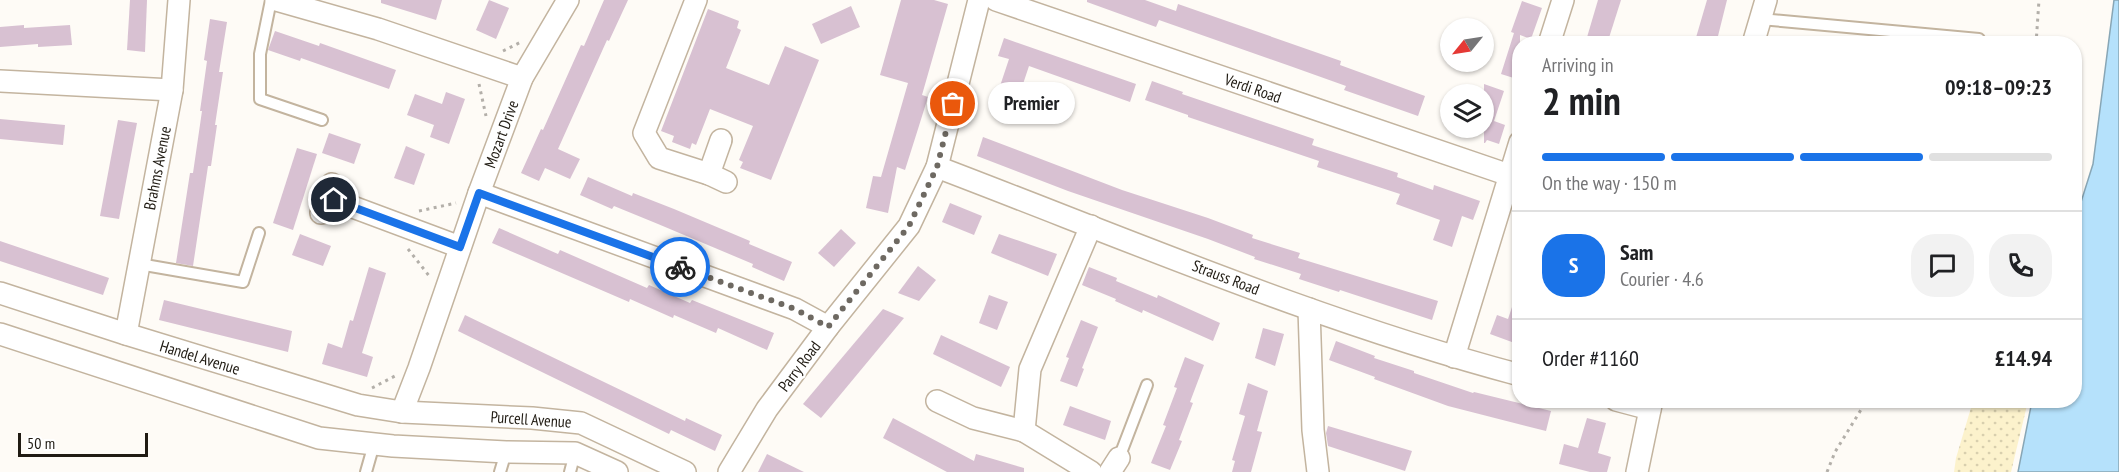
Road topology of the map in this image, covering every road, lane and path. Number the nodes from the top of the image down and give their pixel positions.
1 (179, 0) edge
2 (271, 0) edge
3 (276, 0) edge
4 (568, 0) edge
5 (696, 0) edge
6 (980, 0) edge
7 (996, 0) edge
8 (1563, 0) edge
9 (2039, 0) edge
10 (1763, 10) edge
11 (1552, 36) edge
12 (1756, 36) edge
13 (1942, 36) edge
14 (2037, 36) edge
15 (522, 78) junction
16 (0, 81) edge
17 (172, 90) junction
18 (322, 120) dead end
19 (721, 140) dead end
20 (1512, 166) edge
21 (937, 167) junction
22 (1509, 175) junction
23 (479, 193) junction
24 (329, 199) dead end
25 (1091, 226) junction
26 (259, 233) dead end
27 (460, 247) junction
28 (139, 264) junction
29 (0, 293) edge
30 (1309, 309) junction
31 (828, 327) junction
32 (0, 334) edge
33 (126, 334) junction
34 (1454, 357) junction
35 (419, 368) junction
36 (1512, 373) edge
37 (1147, 385) dead end
38 (937, 401) dead end
39 (358, 405) junction
40 (1650, 408) edge
41 (1862, 408) edge
42 (402, 412) junction
43 (1024, 431) junction
44 (374, 444) junction
45 (503, 462) edge
46 (573, 462) edge
47 (1115, 465) edge
48 (366, 472) edge
49 (617, 472) edge
50 (685, 472) edge
51 (729, 472) edge
52 (1091, 472) edge
53 (1318, 472) edge
54 (1637, 472) edge
55 (1827, 472) edge

1 - 17 street, Brahms Avenue
2 - 18 lane
3 - 15 street
4 - 15 street, Mozart Drive
5 - 19 street
6 - 21 street, Parry Road
7 - 22 street, Verdi Road
8 - 11 street
9 - 14 path
10 - 12 street
10 - 13 lane
15 - 23 street, Mozart Drive
16 - 17 street
17 - 28 street, Brahms Avenue
20 - 22 street
21 - 25 street, Strauss Road
21 - 31 street, Parry Road
22 - 34 street
23 - 27 street, Mozart Drive
23 - 31 street
24 - 27 street
25 - 30 street, Strauss Road
25 - 43 street
26 - 28 lane
27 - 35 street, Mozart Drive
28 - 33 street, Brahms Avenue
29 - 33 street, Handel Avenue
30 - 34 street, Strauss Road
30 - 53 street
31 - 51 street, Parry Road
32 - 44 street
33 - 39 street, Handel Avenue
34 - 36 street, Strauss Road
35 - 39 path
35 - 42 street, Mozart Drive
37 - 47 lane
38 - 43 street
39 - 42 street, Handel Avenue
40 - 54 street
41 - 55 path
42 - 50 street, Purcell Avenue
43 - 52 street
44 - 45 street
44 - 48 lane
45 - 46 street
46 - 49 street

